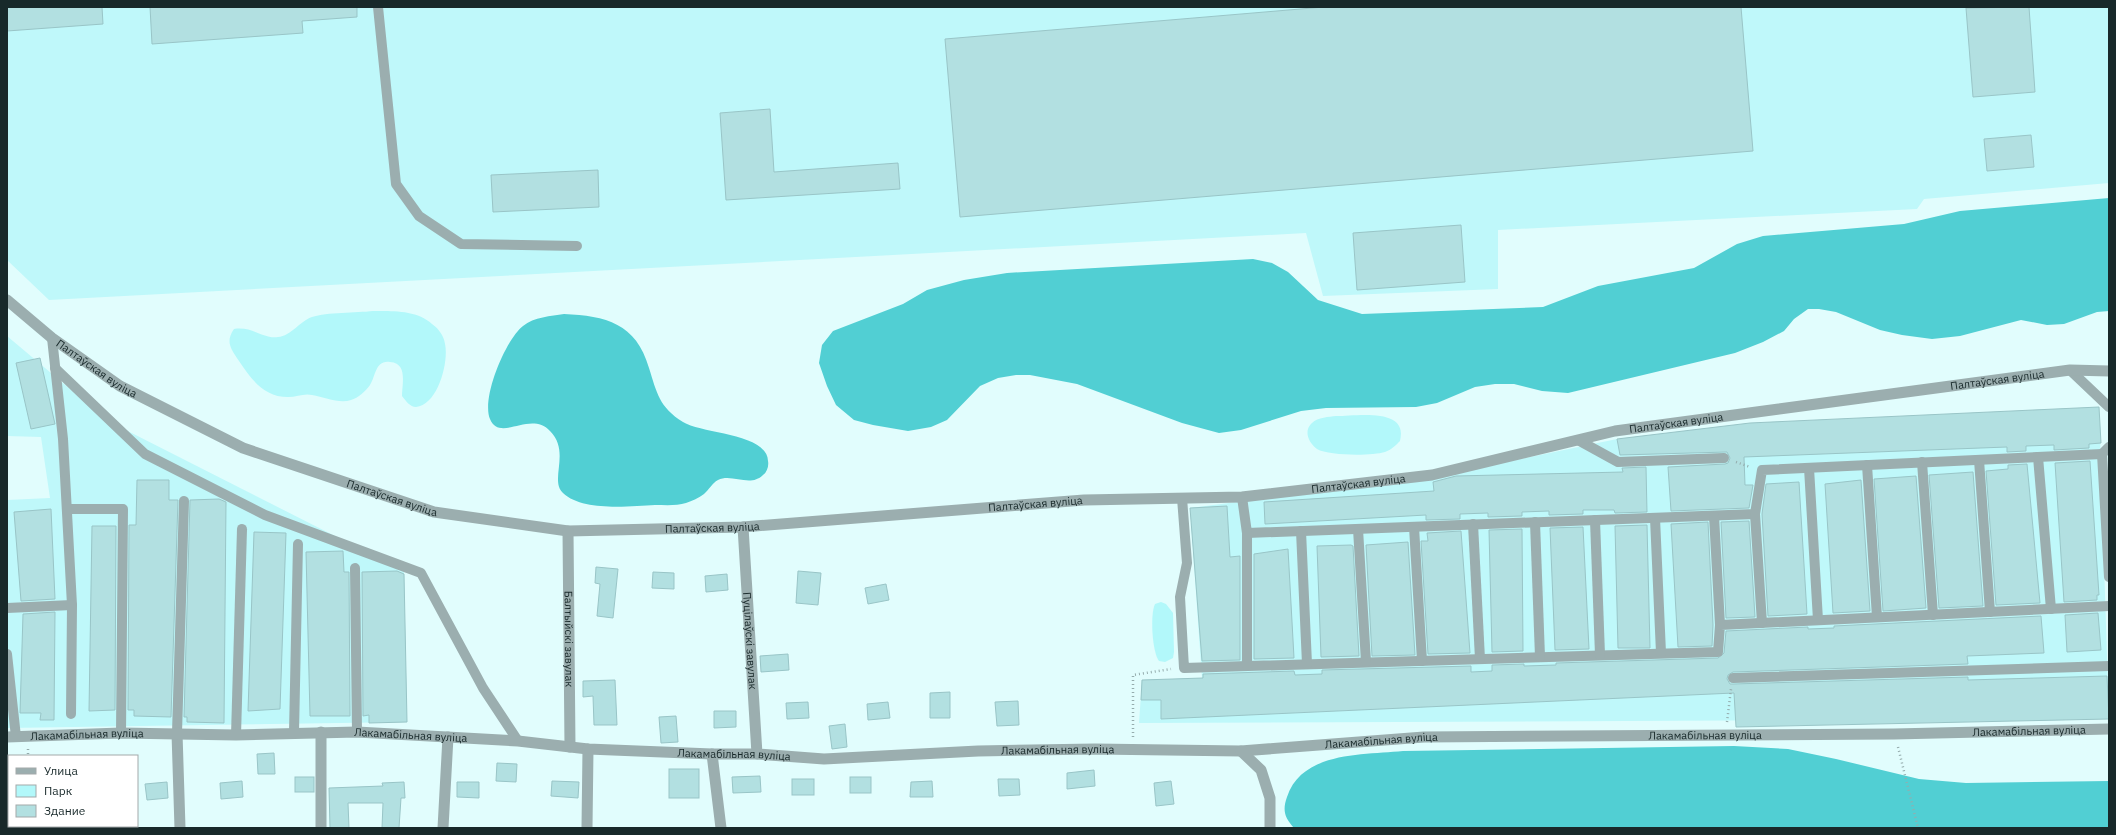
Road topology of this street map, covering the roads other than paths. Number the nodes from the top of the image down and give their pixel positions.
1 (378, 7) edge
2 (577, 246) dead end
3 (7, 300) edge
4 (52, 338) junction
5 (55, 368) junction
6 (2070, 370) junction
7 (2109, 371) edge
8 (2109, 407) edge
9 (1578, 440) junction
10 (2106, 450) edge
11 (2038, 457) junction
12 (1724, 458) road end
13 (1979, 460) junction
14 (1922, 462) junction
15 (1867, 465) junction
16 (1809, 468) junction
17 (1242, 497) junction
18 (1182, 498) junction
19 (184, 501) dead end
20 (67, 509) junction
21 (1755, 514) junction
22 (1714, 516) junction
23 (1655, 518) junction
24 (1595, 520) junction
25 (1535, 522) junction
26 (1473, 524) junction
27 (743, 527) junction
28 (1414, 527) junction
29 (242, 529) dead end
30 (1358, 529) junction
31 (568, 531) junction
32 (1302, 531) junction
33 (1247, 533) junction
34 (298, 544) dead end
35 (355, 568) dead end
36 (2109, 577) edge
37 (72, 605) junction
38 (2109, 606) edge
39 (7, 608) edge
40 (2051, 609) junction
41 (1990, 612) junction
42 (1933, 614) junction
43 (1877, 617) junction
44 (1818, 620) junction
45 (1762, 623) junction
46 (1720, 625) junction
47 (1661, 653) junction
48 (7, 654) edge
49 (1600, 655) junction
50 (1540, 657) junction
51 (1480, 659) junction
52 (1422, 660) junction
53 (1366, 662) junction
54 (1307, 664) junction
55 (1247, 666) junction
56 (2109, 666) edge
57 (1733, 678) dead end
58 (72, 714) dead end
59 (2109, 724) edge
60 (2109, 730) edge
61 (294, 732) junction
62 (321, 732) junction
63 (357, 732) junction
64 (121, 733) junction
65 (177, 733) junction
66 (236, 735) junction
67 (11, 737) edge
68 (448, 737) junction
69 (518, 741) junction
70 (570, 747) junction
71 (588, 749) junction
72 (1241, 751) junction
73 (712, 754) junction
74 (757, 754) junction
75 (180, 828) edge
76 (320, 828) edge
77 (443, 828) edge
78 (587, 828) edge
79 (721, 828) edge
80 (1270, 828) edge

1 - 2 lane
3 - 4 street, Палтаўская вуліца
4 - 5 lane
4 - 31 street, Палтаўская вуліца
5 - 20 lane
5 - 69 lane
6 - 7 street, Палтаўская вуліца
6 - 8 lane
6 - 9 street, Палтаўская вуліца
9 - 12 lane
9 - 17 street, Палтаўская вуліца
10 - 11 lane
10 - 36 lane
11 - 13 lane
11 - 40 lane
13 - 14 lane
13 - 41 lane
14 - 15 lane
14 - 42 lane
15 - 16 lane
15 - 43 lane
16 - 21 lane
16 - 44 lane
17 - 18 street, Палтаўская вуліца
17 - 33 lane
18 - 27 street, Палтаўская вуліца
18 - 55 lane
19 - 65 lane
20 - 37 lane
20 - 64 lane
21 - 22 lane
21 - 45 lane
22 - 23 lane
22 - 46 lane
23 - 24 lane
23 - 47 lane
24 - 25 lane
24 - 49 lane
25 - 26 lane
25 - 50 lane
26 - 28 lane
26 - 51 lane
27 - 31 street, Палтаўская вуліца
27 - 74 street, Пуцілаўскі завулак
28 - 30 lane
28 - 52 lane
29 - 66 lane
30 - 32 lane
30 - 53 lane
31 - 70 street, Балтыйскі завулак
32 - 33 lane
32 - 54 lane
33 - 55 lane
34 - 61 lane
35 - 63 lane
37 - 39 lane
37 - 58 lane
38 - 40 lane
40 - 41 lane
41 - 42 lane
42 - 43 lane
43 - 44 lane
44 - 45 lane
45 - 46 lane
46 - 47 lane
47 - 49 lane
48 - 67 lane
49 - 50 lane
50 - 51 lane
51 - 52 lane
52 - 53 lane
53 - 54 lane
54 - 55 lane
56 - 57 lane
59 - 60 lane
60 - 72 street, Лакамабільная вуліца
61 - 62 street, Лакамабільная вуліца
61 - 66 street, Лакамабільная вуліца
62 - 63 street, Лакамабільная вуліца
62 - 76 street
63 - 68 street, Лакамабільная вуліца
64 - 65 street, Лакамабільная вуліца
64 - 67 street, Лакамабільная вуліца
65 - 66 street, Лакамабільная вуліца
65 - 75 street
68 - 69 street, Лакамабільная вуліца
68 - 77 street
69 - 70 street, Лакамабільная вуліца
70 - 71 street, Лакамабільная вуліца
71 - 73 street, Лакамабільная вуліца
71 - 78 street
72 - 74 street, Лакамабільная вуліца
72 - 80 street
73 - 74 street, Лакамабільная вуліца
73 - 79 street

